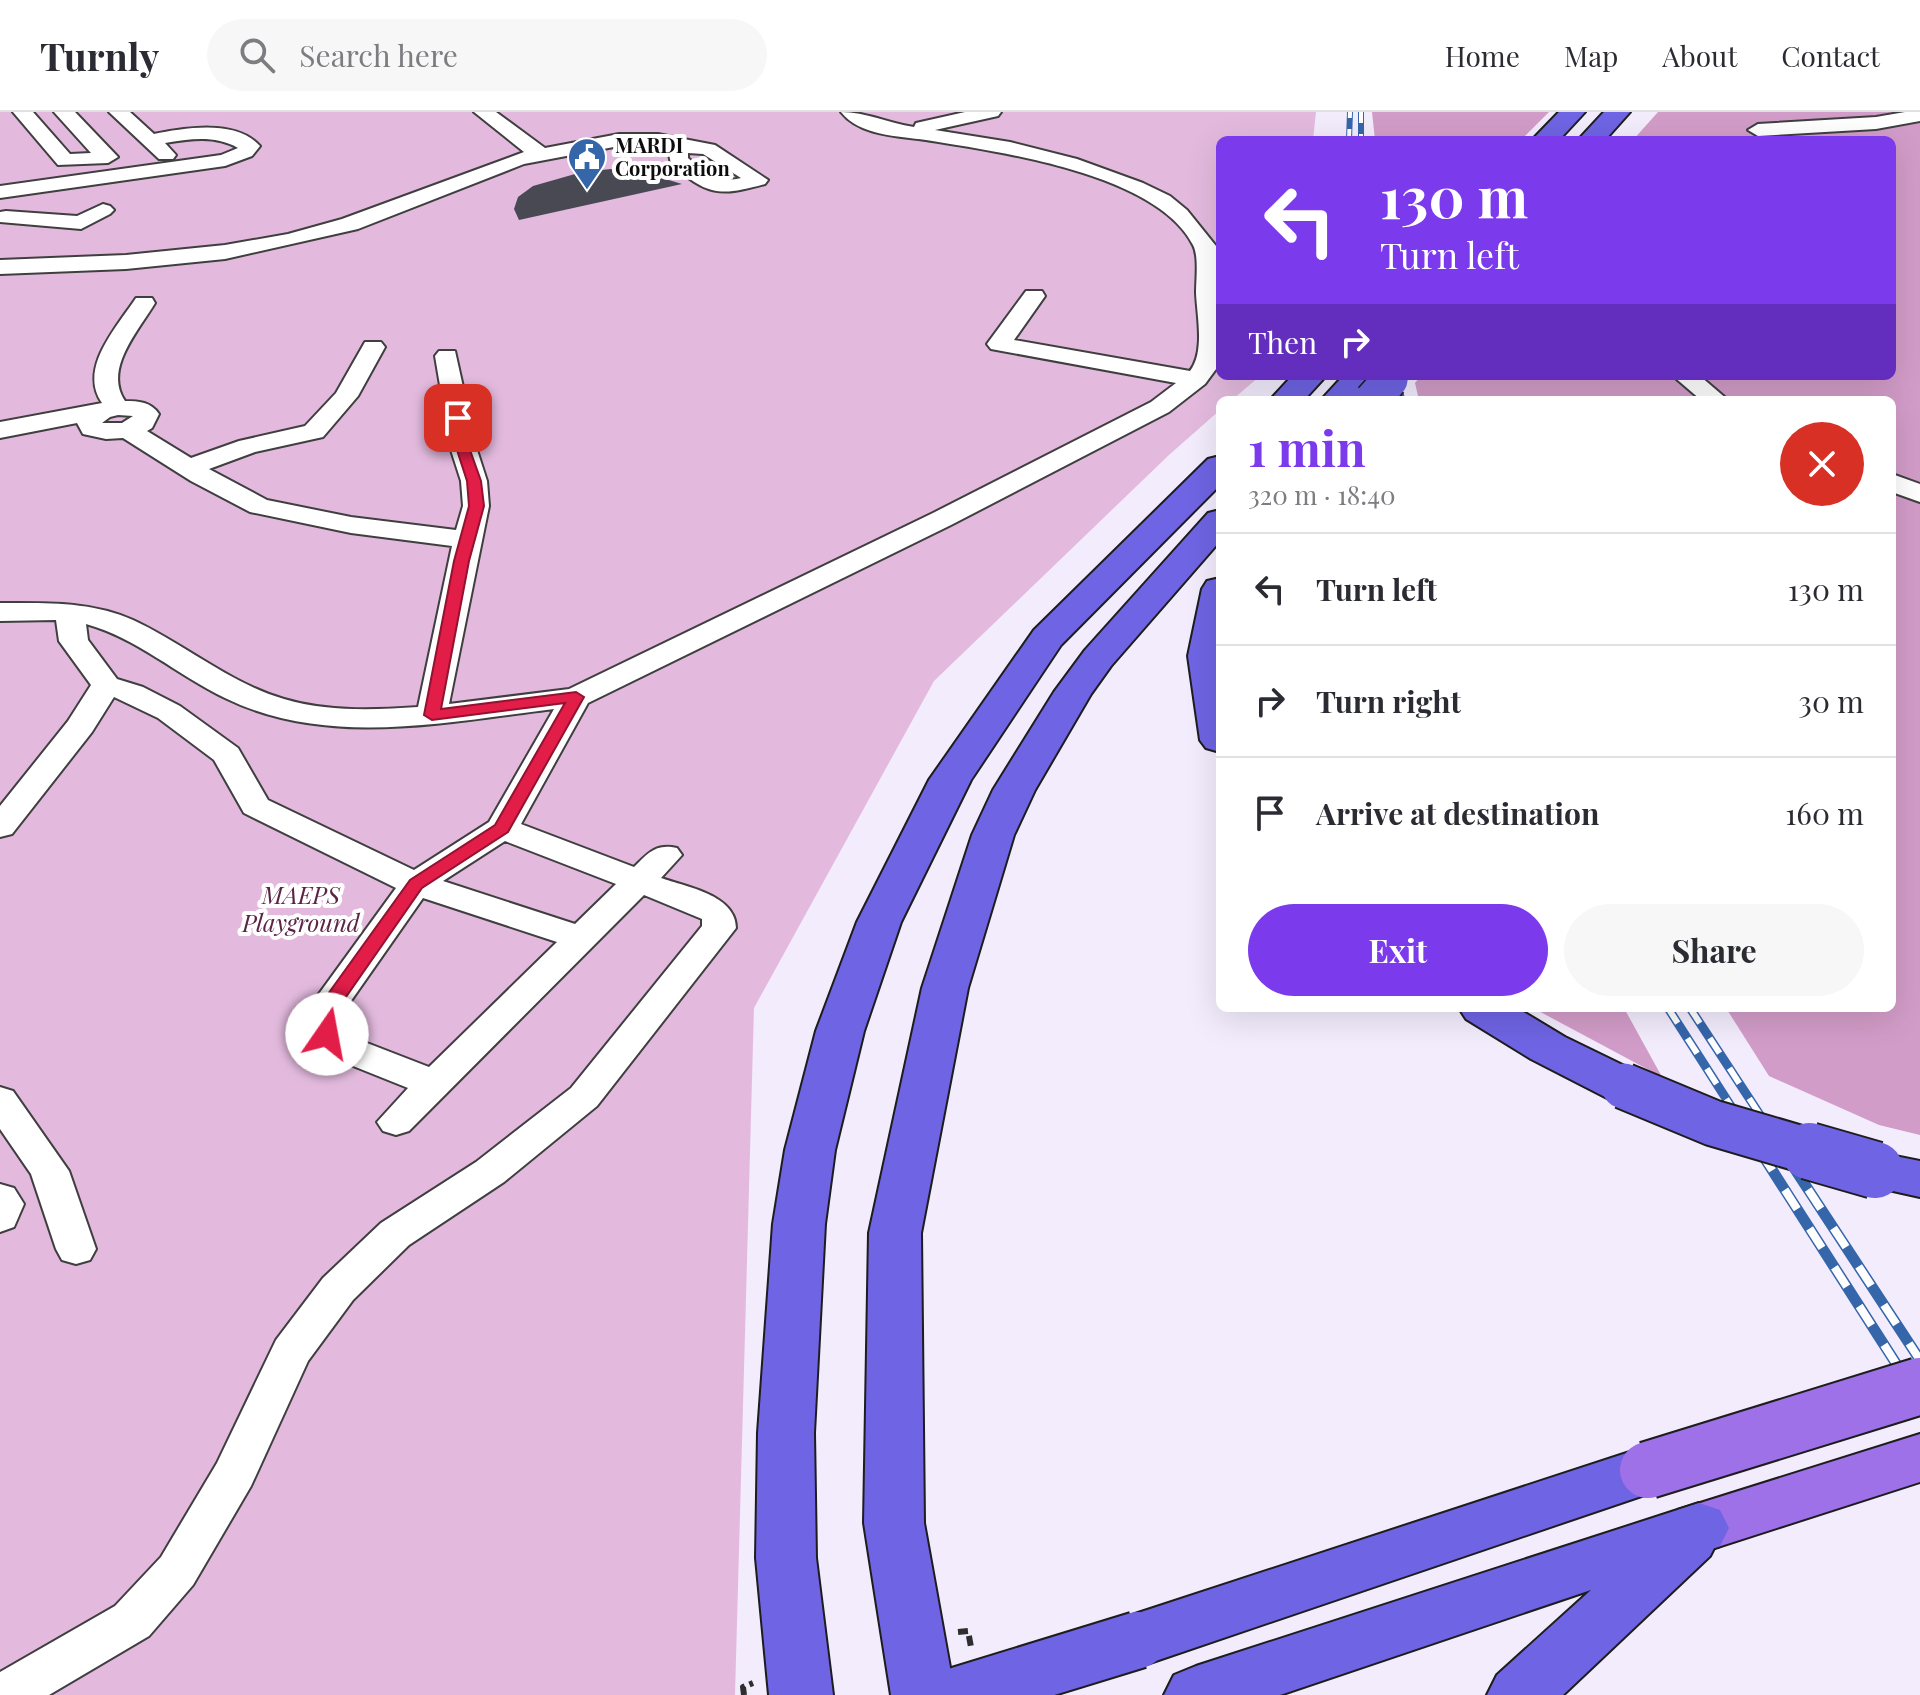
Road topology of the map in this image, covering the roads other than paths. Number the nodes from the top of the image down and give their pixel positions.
1 (23, 112) edge
2 (64, 112) edge
3 (119, 112) edge
4 (484, 112) edge
5 (851, 112) edge
6 (991, 112) edge
7 (1573, 112) edge
8 (1618, 112) edge
9 (1920, 115) edge
10 (1758, 130) dead end
11 (903, 132) junction
12 (1549, 136) edge
13 (1595, 136) edge
14 (678, 146) dead end
15 (165, 153) junction
16 (541, 155) junction
17 (106, 157) junction
18 (5, 196) edge
19 (0, 267) edge
20 (1034, 296) dead end
21 (144, 303) dead end
22 (373, 347) dead end
23 (447, 356) dead end
24 (1196, 379) junction
25 (1306, 380) edge
26 (1356, 380) edge
27 (1390, 380) edge
28 (1690, 380) edge
29 (1290, 396) edge
30 (1341, 396) edge
31 (1376, 396) edge
32 (1711, 396) edge
33 (110, 420) junction
34 (0, 430) edge
35 (0, 446) edge
36 (188, 468) junction
37 (1896, 484) edge
38 (1920, 494) edge
39 (1215, 498) edge
40 (467, 540) junction
41 (1216, 610) edge
42 (69, 611) junction
43 (0, 612) edge
44 (106, 685) junction
45 (576, 697) junction
46 (1216, 714) edge
47 (432, 715) junction
48 (0, 827) edge
49 (502, 828) junction
50 (652, 868) junction
51 (416, 884) junction
52 (582, 938) junction
53 (1489, 1012) edge
54 (435, 1084) junction
55 (0, 1100) edge
56 (396, 1122) dead end
57 (1898, 1174) edge
58 (0, 1198) edge
59 (0, 1217) edge
60 (76, 1249) dead end
61 (1920, 1386) edge
62 (1920, 1458) edge
63 (1648, 1470) joint
64 (1699, 1528) junction
65 (800, 1692) edge
66 (5, 1695) edge
67 (923, 1695) edge
68 (959, 1695) edge
69 (1196, 1695) edge
70 (1519, 1695) edge

1 - 17 street
2 - 17 street
3 - 15 street
4 - 16 street
5 - 11 street
6 - 11 street
7 - 12 highway
8 - 13 highway
9 - 10 street
11 - 24 street
14 - 16 street
15 - 17 street
15 - 18 street
16 - 19 street
20 - 24 street
21 - 33 street
22 - 36 street
23 - 40 street
24 - 45 street
25 - 29 highway
26 - 30 highway
27 - 31 highway, bridge
28 - 32 street
33 - 34 street
33 - 35 street
33 - 36 street
36 - 40 street
37 - 38 street
39 - 65 highway
39 - 67 highway
40 - 47 street
41 - 46 highway
42 - 43 street
42 - 44 street
42 - 47 street
44 - 48 street
44 - 51 street
45 - 47 street
45 - 49 street
49 - 50 street
49 - 51 street
50 - 52 street
50 - 66 street
51 - 52 street
51 - 54 street
52 - 54 street
53 - 57 highway, bridge
54 - 56 street
55 - 60 street
58 - 59 street
61 - 63 main road, bridge
62 - 64 main road
63 - 68 highway, bridge
64 - 69 highway
64 - 70 highway

